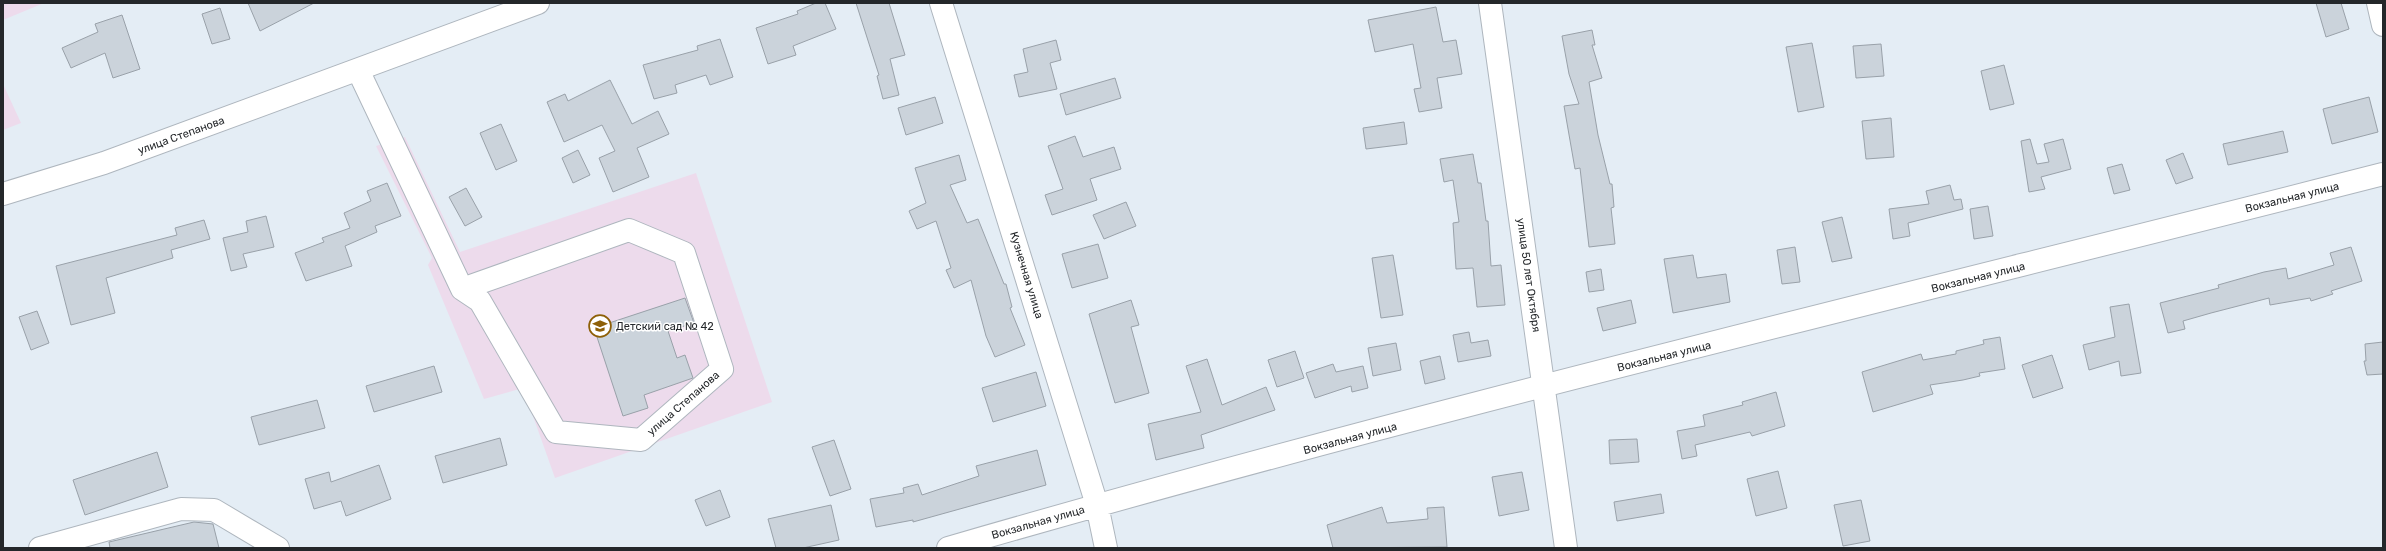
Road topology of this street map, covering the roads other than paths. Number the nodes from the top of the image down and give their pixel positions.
1 (538, 3) edge
2 (941, 3) edge
3 (1490, 3) edge
4 (2378, 3) edge
5 (2383, 25) edge
6 (358, 70) junction
7 (2383, 174) edge
8 (3, 194) edge
9 (462, 288) junction
10 (1545, 386) junction
11 (1097, 505) junction
12 (40, 548) edge
13 (278, 548) edge
14 (948, 548) edge
15 (1106, 548) edge
16 (1566, 548) edge

1 - 6 street, улица Степанова
2 - 11 street, Кузнечная улица
3 - 10 street, улица 50 лет Октября
4 - 5 street
6 - 8 street, улица Степанова
6 - 9 street, улица Степанова
7 - 10 street, Вокзальная улица
9 - 9 street, улица Степанова
10 - 11 street, Вокзальная улица
10 - 16 street, улица 50 лет Октября
11 - 14 street, Вокзальная улица
11 - 15 street, Кузнечная улица
12 - 13 street

